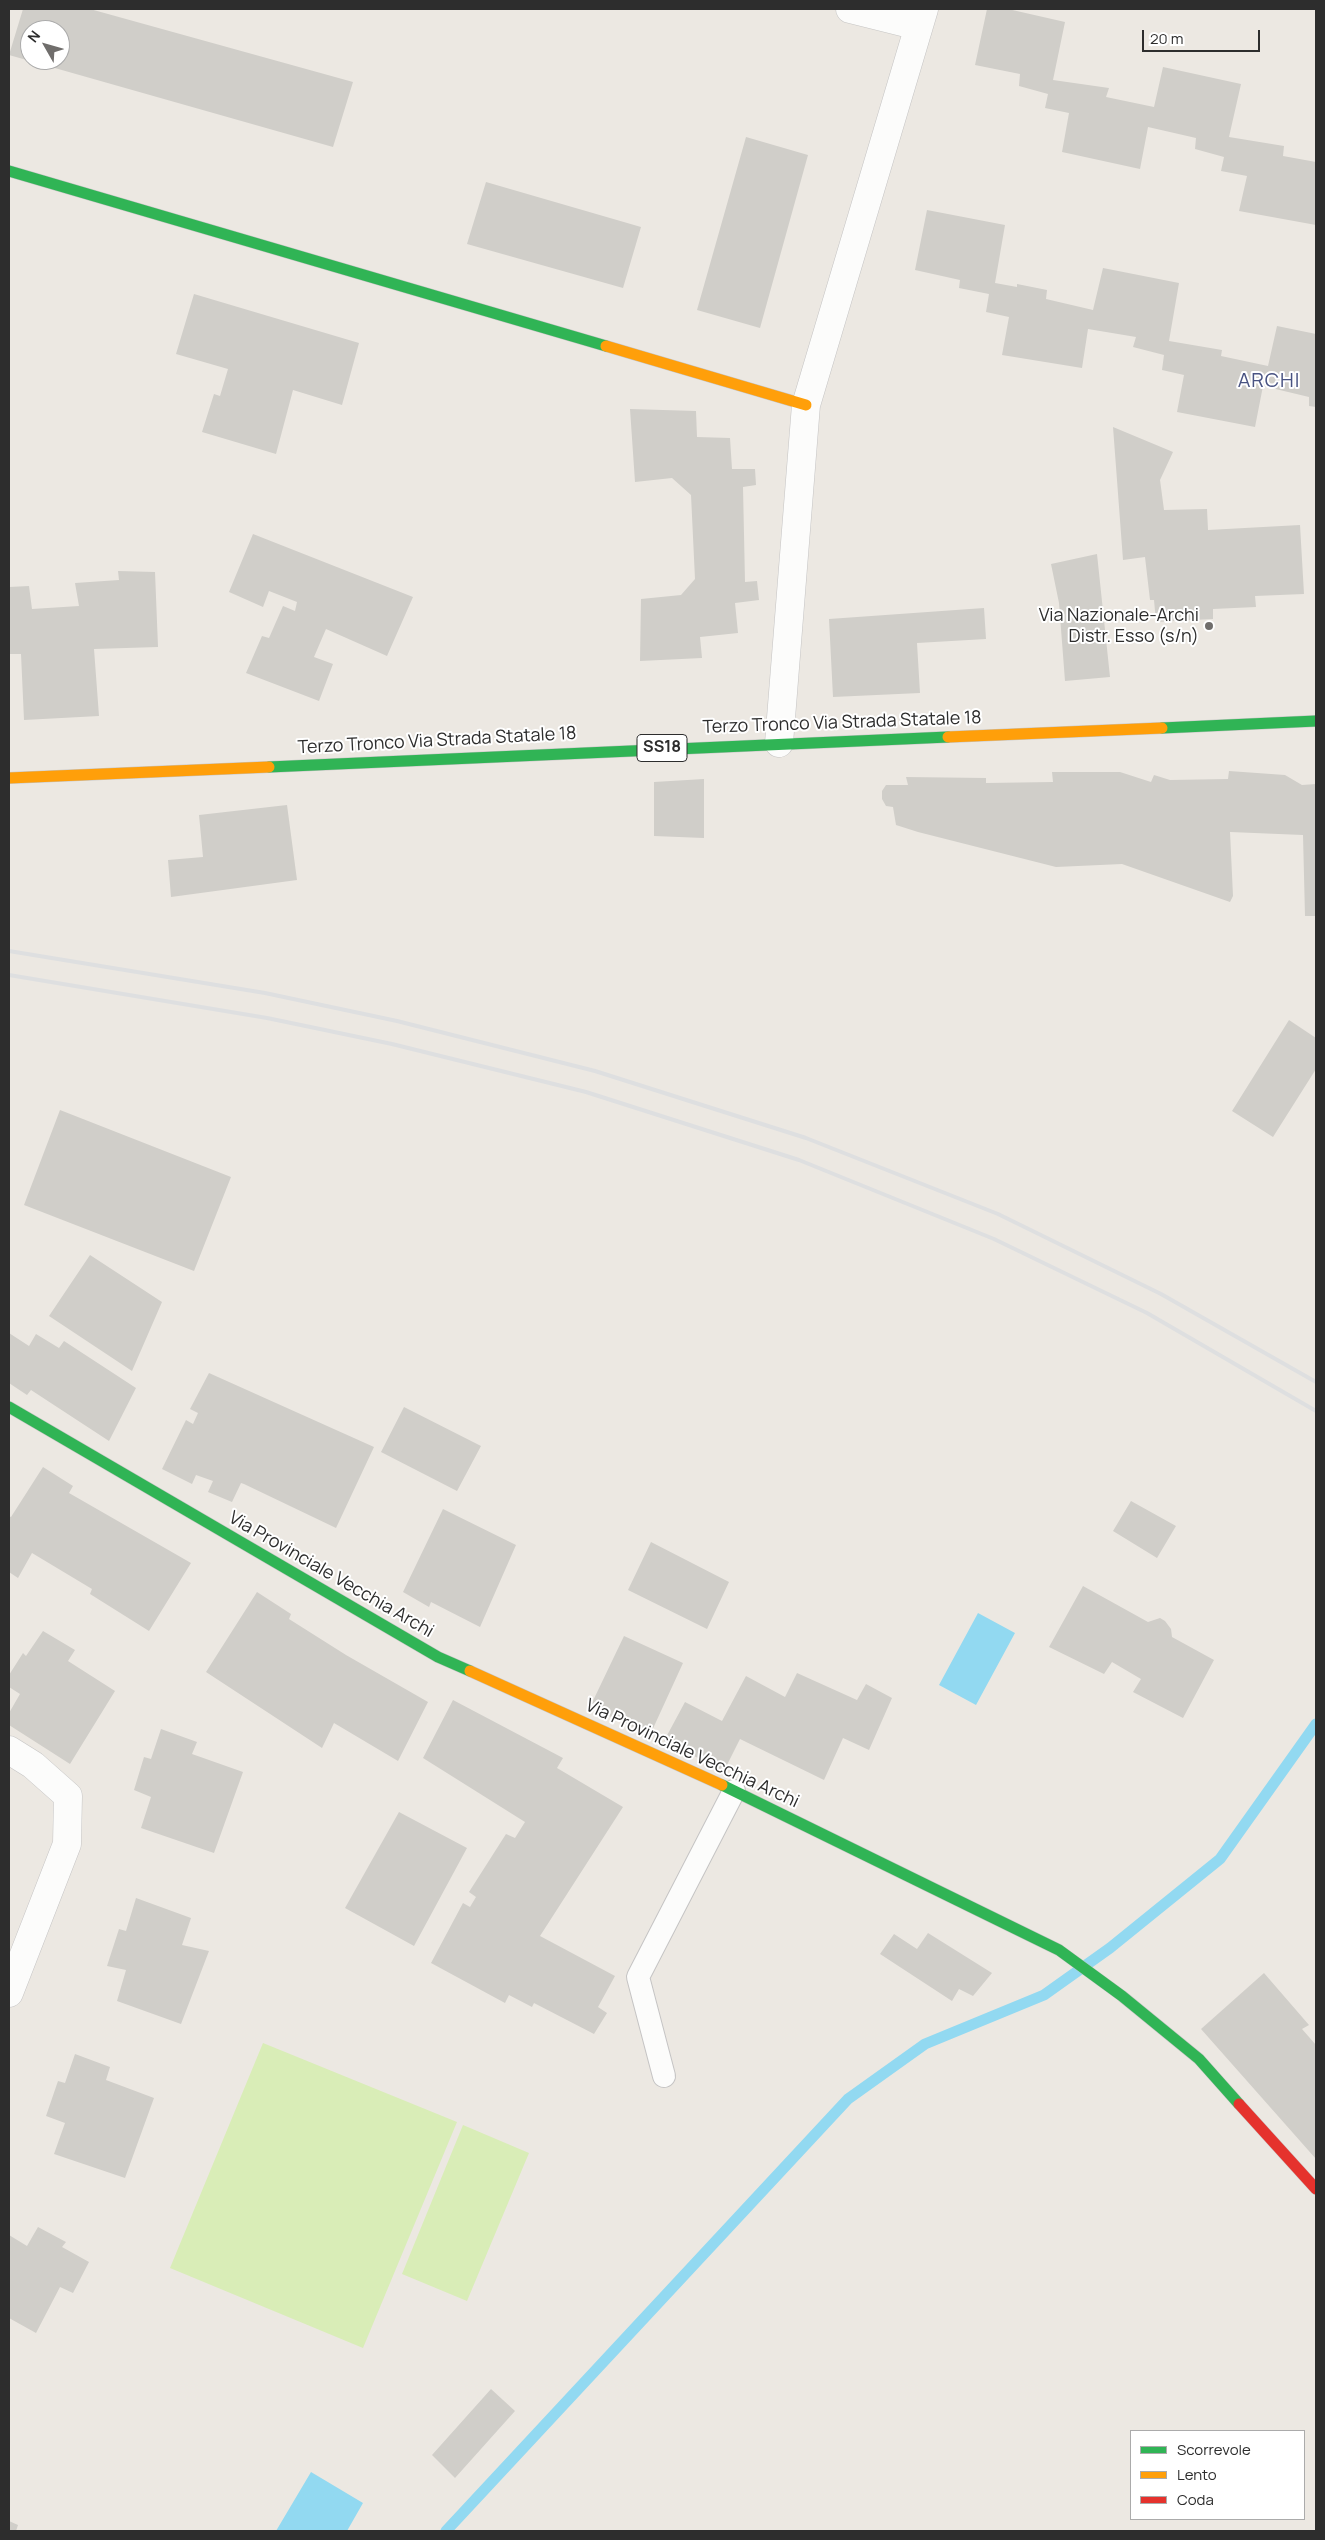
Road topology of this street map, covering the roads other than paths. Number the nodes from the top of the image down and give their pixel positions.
1 (850, 9) edge
2 (921, 18) edge
3 (9, 171) edge
4 (806, 405) junction
5 (1316, 721) edge
6 (779, 743) junction
7 (9, 778) edge
8 (9, 1407) edge
9 (9, 1750) edge
10 (734, 1791) junction
11 (9, 1993) edge
12 (664, 2076) dead end
13 (1316, 2189) edge

1 - 2 street
2 - 4 street
3 - 4 street
4 - 6 street
5 - 6 street, Terzo Tronco Via Strada Statale 18 / SS18
6 - 7 street, Terzo Tronco Via Strada Statale 18 / SS18
8 - 10 street, Via Provinciale Vecchia Archi
9 - 11 street
10 - 12 lane
10 - 13 street, Via Provinciale Vecchia Archi

